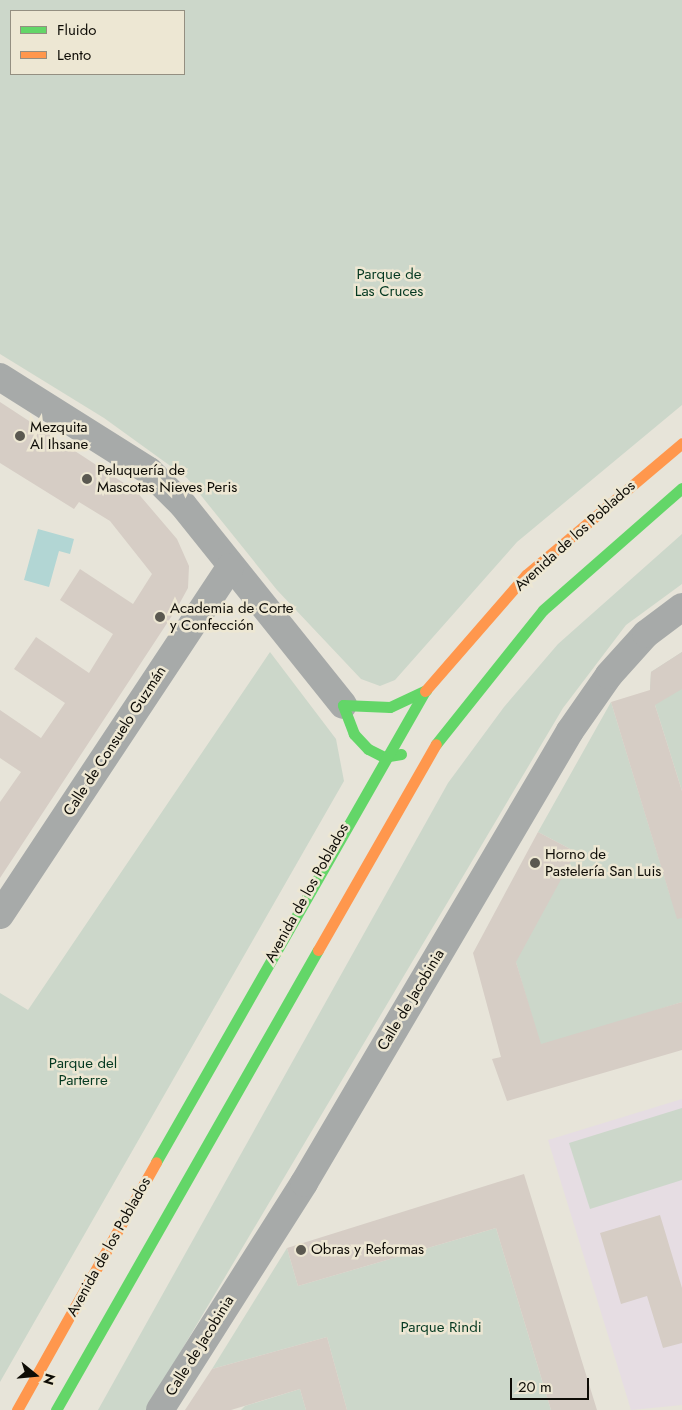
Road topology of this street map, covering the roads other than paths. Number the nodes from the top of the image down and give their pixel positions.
1 (0, 377) edge
2 (682, 443) edge
3 (682, 488) edge
4 (230, 567) junction
5 (682, 607) edge
6 (426, 690) junction
7 (343, 705) junction
8 (445, 728) junction
9 (384, 757) junction
10 (0, 915) edge
11 (18, 1410) edge
12 (56, 1410) edge
13 (160, 1410) edge

1 - 4 street
2 - 6 main road, Avenida de los Poblados
3 - 8 main road
4 - 7 street
4 - 10 street, Calle de Consuelo Guzmán
5 - 13 street, Calle de Jacobinia
6 - 7 main road
6 - 9 main road, Avenida de los Poblados
7 - 9 main road
8 - 9 main road
8 - 12 main road
9 - 11 main road, Avenida de los Poblados

